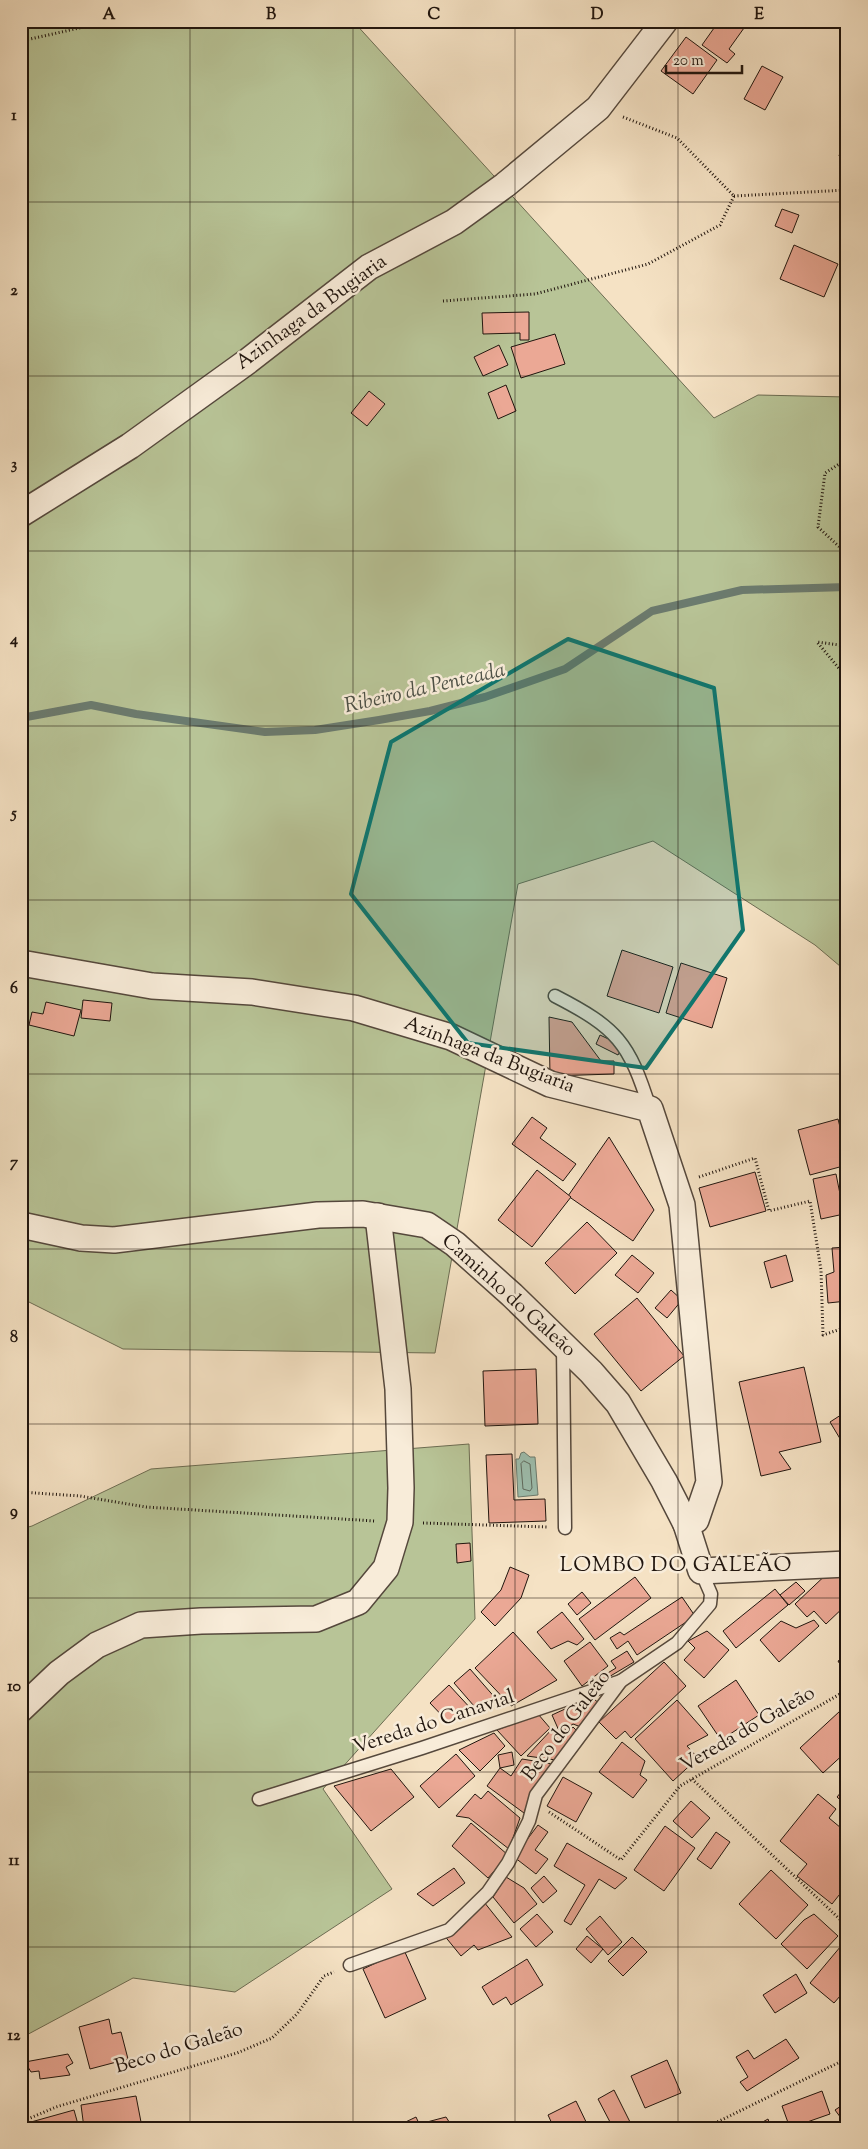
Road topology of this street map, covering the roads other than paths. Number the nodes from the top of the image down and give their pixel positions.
1 (665, 21) edge
2 (21, 514) edge
3 (21, 963) edge
4 (555, 996) dead end
5 (650, 1109) junction
6 (378, 1216) junction
7 (21, 1225) edge
8 (563, 1344) junction
9 (686, 1524) junction
10 (565, 1528) road end
11 (847, 1564) edge
12 (701, 1571) junction
13 (621, 1681) junction
14 (21, 1709) edge
15 (259, 1799) dead end
16 (350, 1965) dead end

1 - 2 street, Azinhaga da Bugiaria
3 - 5 street, Azinhaga da Bugiaria
4 - 5 lane
5 - 9 street
6 - 7 street, Caminho do Galeão
6 - 8 street, Caminho do Galeão
6 - 14 street
8 - 9 street, Caminho do Galeão
8 - 10 lane
9 - 12 street, Caminho do Galeão
11 - 12 street
12 - 13 lane, Beco do Galeão
13 - 15 lane, Vereda do Canavial
13 - 16 lane, Beco do Galeão

